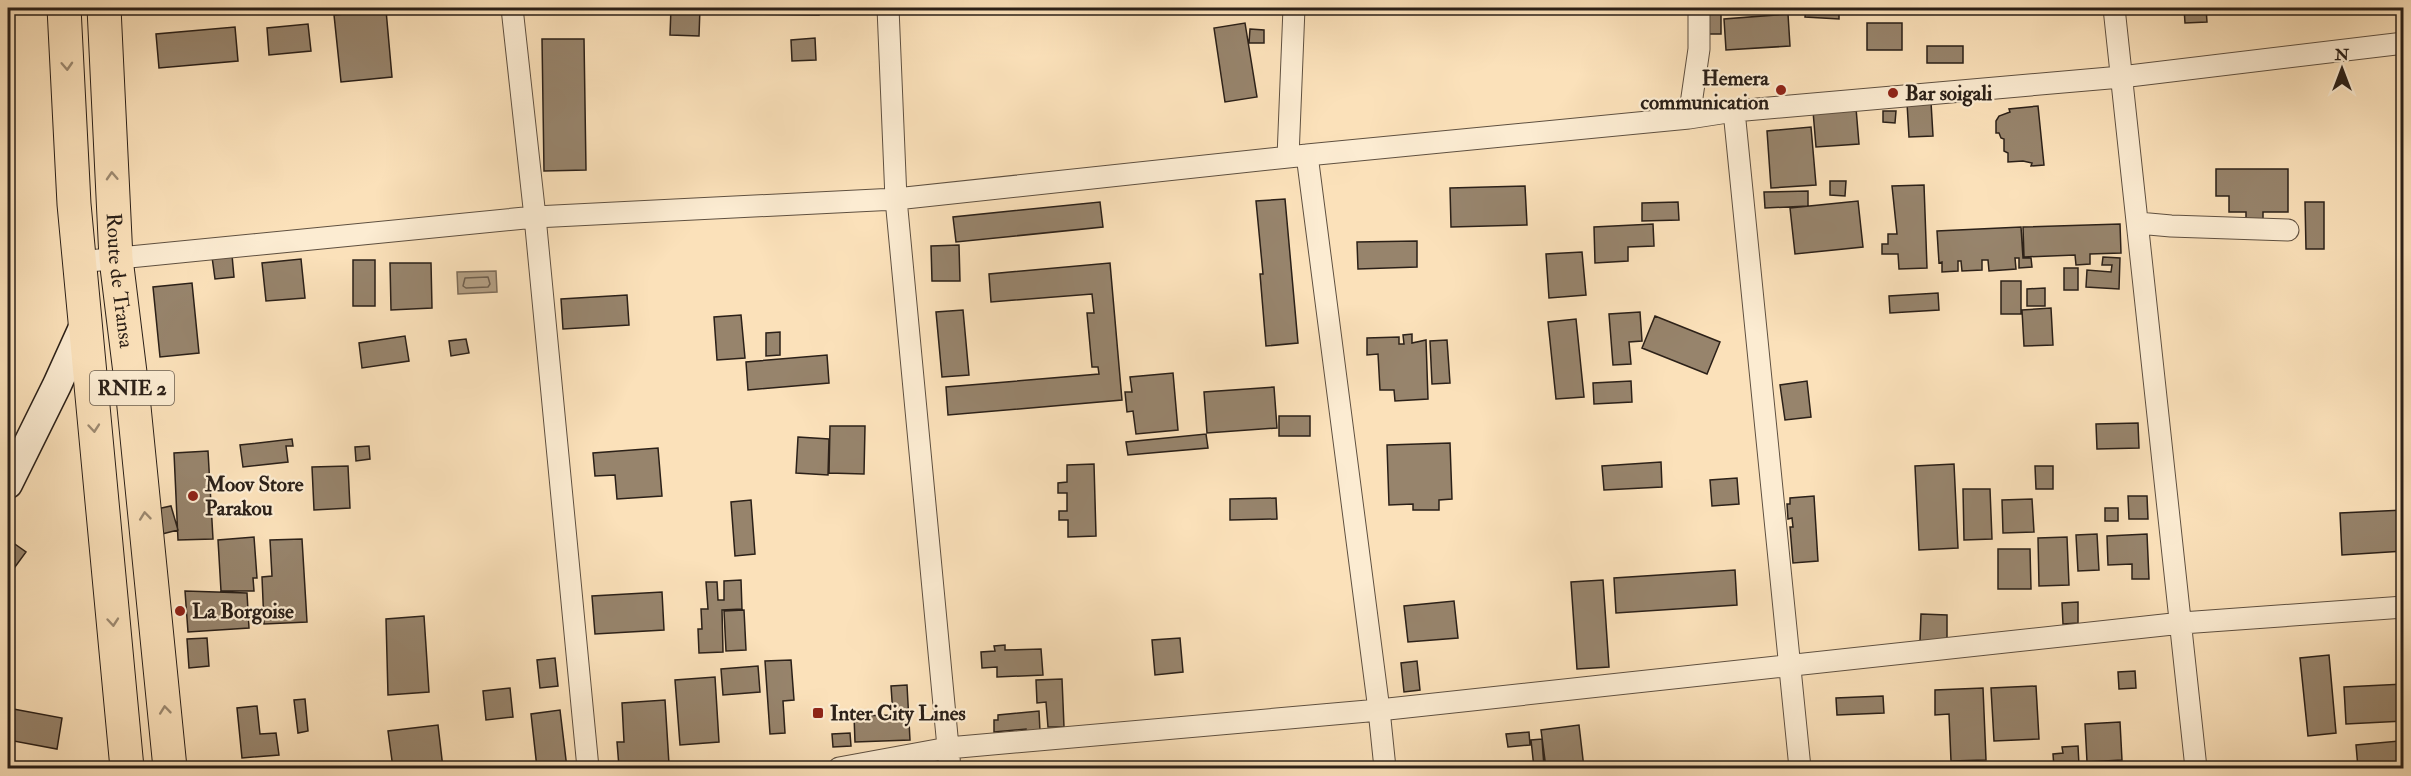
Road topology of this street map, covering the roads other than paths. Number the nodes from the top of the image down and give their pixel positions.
1 (64, 8) edge
2 (104, 8) edge
3 (512, 8) edge
4 (888, 8) edge
5 (1294, 8) edge
6 (1699, 8) edge
7 (2114, 8) edge
8 (2403, 43) edge
9 (2121, 77) junction
10 (1734, 111) junction
11 (1689, 118) junction
12 (1297, 156) junction
13 (896, 199) junction
14 (535, 217) junction
15 (2138, 223) junction
16 (2288, 230) dead end
17 (116, 259) junction
18 (79, 262) junction
19 (86, 321) junction
20 (90, 380) junction
21 (57, 385) junction
22 (133, 397) junction
23 (8, 484) edge
24 (2403, 607) edge
25 (2182, 623) junction
26 (1791, 667) junction
27 (1379, 710) junction
28 (949, 758) edge
29 (127, 768) edge
30 (170, 768) edge
31 (588, 768) edge
32 (839, 768) edge
33 (1385, 768) edge
34 (1800, 768) edge
35 (2196, 768) edge

1 -> 18 main road, Route de Transa / RNIE 2
17 -> 2 main road, Route de Transa / RNIE 2
3 - 14 street
4 - 13 street
5 - 12 street
6 - 11 street
7 - 9 street
8 - 9 street
9 - 10 street
9 - 15 street
10 - 11 street
10 - 26 street
11 - 12 street
12 - 13 street
12 - 27 street
13 - 14 street
13 - 28 street
14 - 17 street
14 - 31 street
15 - 16 street
15 - 25 street
17 - 18 street
17 - 22 main road, Route de Transa / RNIE 2
18 - 19 main road, Route de Transa / RNIE 2
19 - 20 main road, Route de Transa / RNIE 2
19 - 21 street
20 - 21 street
20 - 22 street
20 -> 29 main road, Route de Transa / RNIE 2
21 - 23 street
30 -> 22 main road, Route de Transa / RNIE 2
24 - 25 street
25 - 26 street
25 - 35 street
26 - 27 street
26 - 34 street
27 - 28 street
27 - 33 street
28 - 32 street

